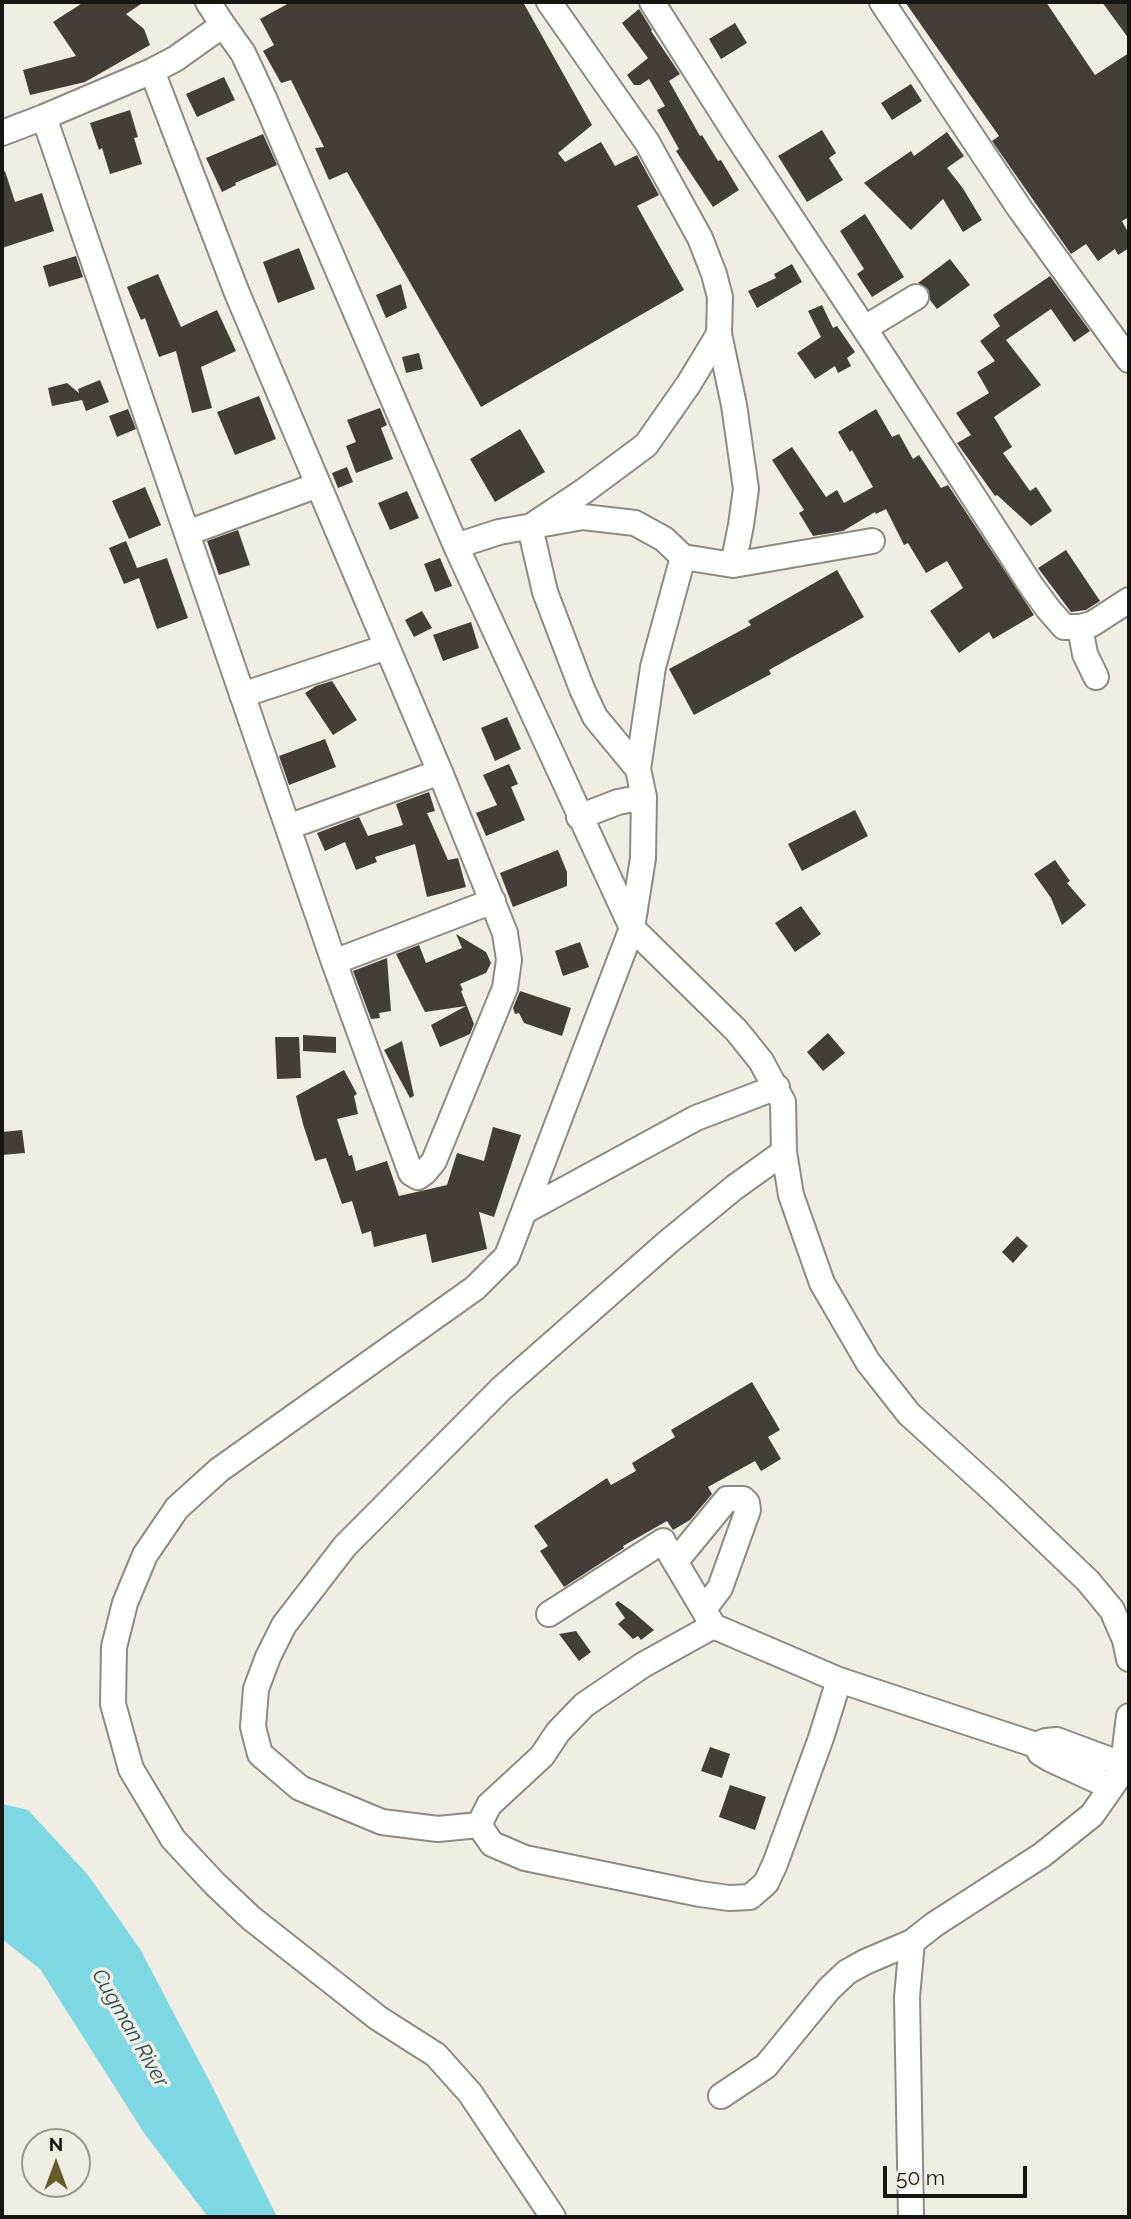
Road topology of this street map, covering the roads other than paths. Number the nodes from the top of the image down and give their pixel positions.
1 (208, 2) edge
2 (549, 2) edge
3 (653, 2) edge
4 (882, 2) edge
5 (223, 25) junction
6 (152, 71) junction
7 (44, 117) junction
8 (2, 133) edge
9 (916, 297) dead end
10 (865, 328) junction
11 (719, 334) junction
12 (1129, 360) edge
13 (318, 485) junction
14 (530, 527) junction
15 (187, 533) junction
16 (872, 541) dead end
17 (456, 545) junction
18 (683, 557) junction
19 (733, 565) junction
20 (1129, 600) edge
21 (1080, 627) junction
22 (387, 647) junction
23 (1096, 677) dead end
24 (242, 695) junction
25 (638, 769) junction
26 (440, 772) junction
27 (644, 797) junction
28 (579, 817) junction
29 (288, 827) junction
30 (493, 901) junction
31 (632, 928) junction
32 (334, 962) junction
33 (777, 1087) junction
34 (784, 1152) junction
35 (525, 1211) junction
36 (665, 1544) junction
37 (549, 1614) dead end
38 (708, 1617) junction
39 (1129, 1659) edge
40 (839, 1679) junction
41 (1129, 1716) edge
42 (1036, 1745) junction
43 (1124, 1765) junction
44 (1111, 1787) junction
45 (479, 1825) junction
46 (912, 1942) junction
47 (721, 2096) dead end
48 (553, 2217) edge
49 (911, 2217) edge

1 - 5 street
2 - 11 street
3 - 10 street
4 - 12 street
5 - 6 street
5 - 17 street
6 - 7 street
6 - 13 street
7 - 8 street
7 - 15 street
9 - 10 street
10 - 21 street
11 - 14 street
11 - 19 street
13 - 15 street
13 - 22 street
14 - 17 street
14 - 18 street
14 - 25 street
15 - 24 street
16 - 19 street
17 - 28 street
18 - 19 street
18 - 25 street
20 - 21 street
21 - 23 street
22 - 24 street
22 - 26 street
24 - 29 street
25 - 27 street
26 - 29 street
26 - 30 street
27 - 28 street
27 - 31 street
28 - 31 street
29 - 32 street
30 - 32 street
30 - 32 street
31 - 33 street
31 - 35 street
33 - 34 street
33 - 35 street
34 - 39 street
34 - 45 street
35 - 48 street
36 - 37 street
36 - 38 street
36 - 38 street
38 - 40 street
38 - 45 street
40 - 42 street
40 - 45 street
41 - 43 street
42 - 43 street
42 - 44 street
43 - 44 street
44 - 46 street
46 - 47 street
46 - 49 street

